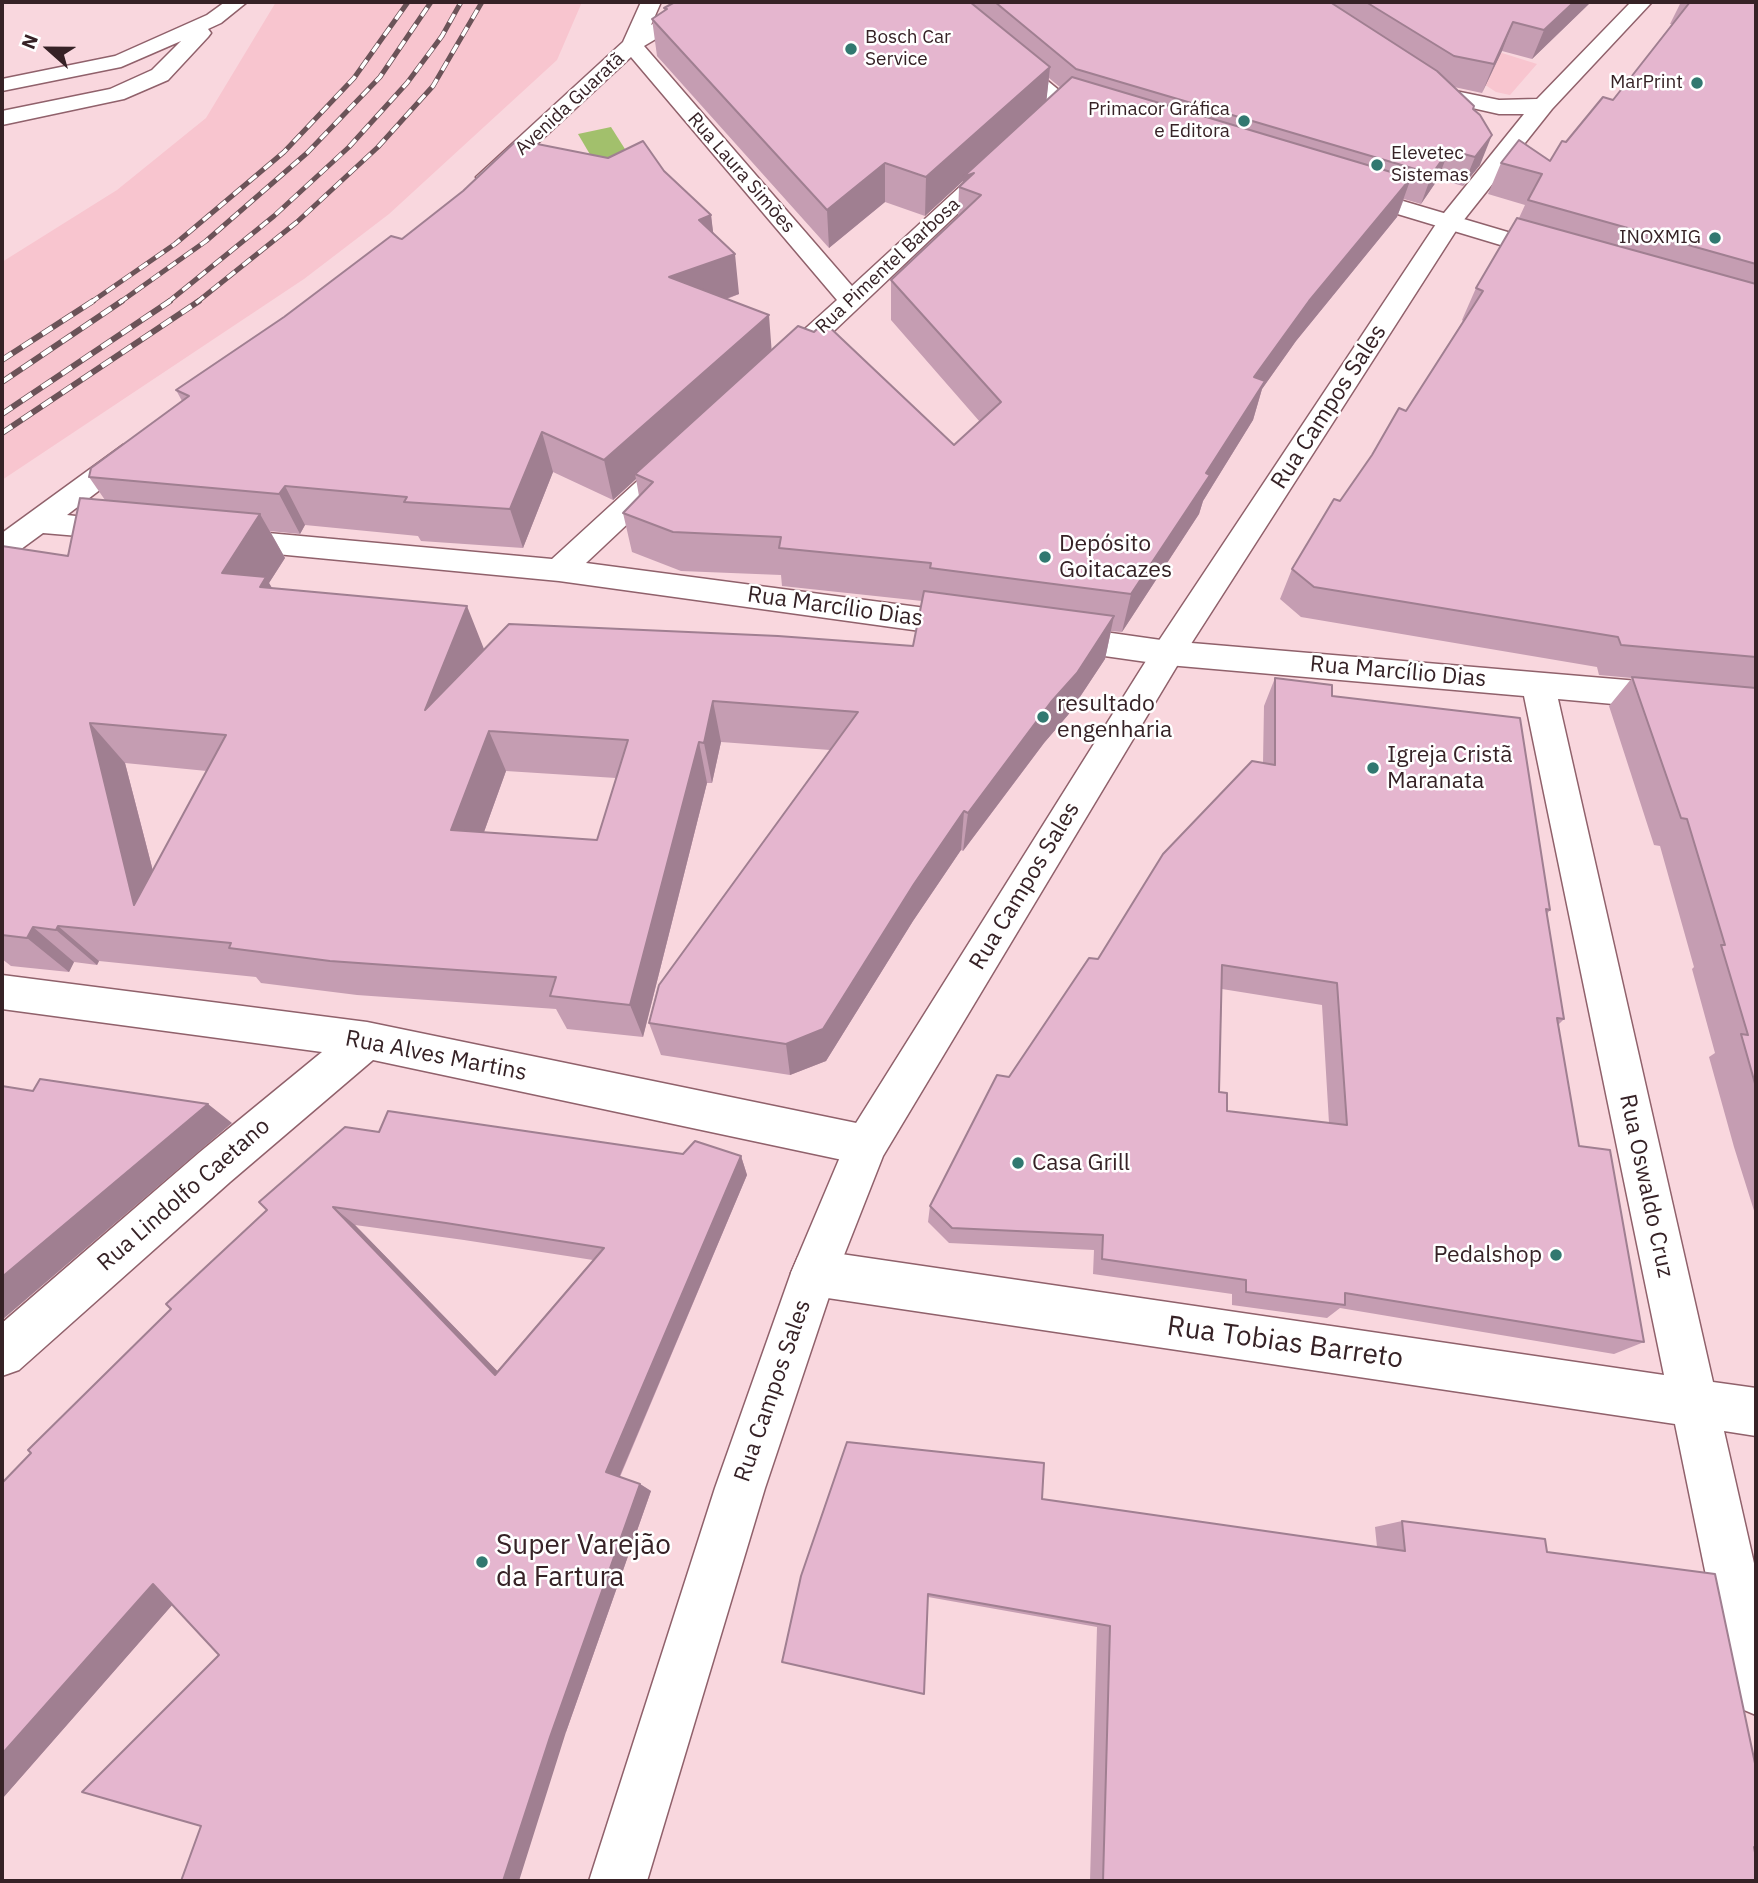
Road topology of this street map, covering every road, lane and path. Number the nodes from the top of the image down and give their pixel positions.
1 (237, 2) edge
2 (651, 2) edge
3 (704, 2) edge
4 (939, 2) edge
5 (1642, 2) edge
6 (214, 19) junction
7 (632, 46) junction
8 (2, 85) edge
9 (1544, 104) junction
10 (1063, 105) junction
11 (43, 110) junction
12 (2, 118) edge
13 (1116, 121) edge
14 (1042, 123) edge
15 (2, 139) edge
16 (1481, 143) junction
17 (1012, 151) edge
18 (1329, 186) edge
19 (474, 189) edge
20 (1449, 223) junction
21 (1583, 262) edge
22 (851, 301) junction
23 (770, 375) edge
24 (149, 440) edge
25 (700, 440) edge
26 (38, 522) junction
27 (2, 548) edge
28 (559, 570) junction
29 (1168, 653) junction
30 (1538, 684) junction
31 (1756, 704) edge
32 (2, 992) edge
33 (368, 1040) junction
34 (866, 1145) junction
35 (814, 1273) junction
36 (2, 1353) edge
37 (1693, 1404) junction
38 (1756, 1412) edge
39 (1756, 1688) edge
40 (618, 1881) edge

1 - 6 street
2 - 7 street, Avenida Guaratã
3 - 7 street
4 - 10 street
5 - 9 street, Rua Campos Sales
6 - 8 street
6 - 11 street
7 - 19 street, Avenida Guaratã
7 - 22 street, Rua Laura Simões
9 - 16 street, Rua Campos Sales
9 - 16 street
10 - 13 street
10 - 14 street
11 - 12 street
11 - 15 street
16 - 20 street, Rua Campos Sales
17 - 22 street, Rua Pimentel Barbosa
18 - 20 street
20 - 21 street
20 - 29 street, Rua Campos Sales
22 - 23 street, Rua Pimentel Barbosa
24 - 26 street
25 - 28 street
26 - 27 street
26 - 28 street, Rua Marcílio Dias
28 - 29 street, Rua Marcílio Dias
29 - 30 street, Rua Marcílio Dias
29 - 34 street, Rua Campos Sales
30 - 31 street, Rua Marcílio Dias
30 - 37 street, Rua Oswaldo Cruz
32 - 33 street, Rua Alves Martins
33 - 34 street, Rua Alves Martins
33 - 36 street, Rua Lindolfo Caetano
34 - 35 street, Rua Campos Sales
35 - 37 street, Rua Tobias Barreto
35 - 40 street, Rua Campos Sales
37 - 38 street, Rua Tobias Barreto
37 - 39 street, Rua Oswaldo Cruz

